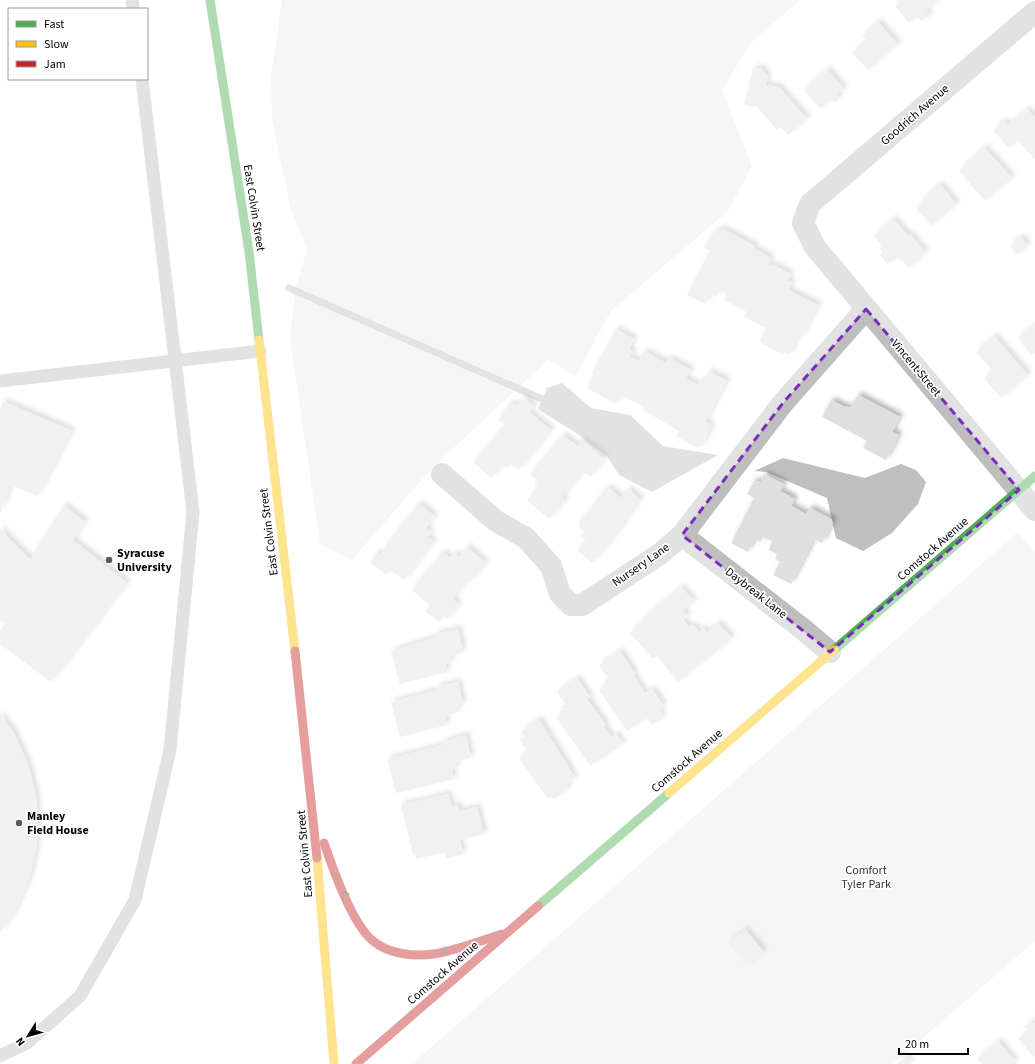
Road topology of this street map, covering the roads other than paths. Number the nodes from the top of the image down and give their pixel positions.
1 (210, 0) edge
2 (1035, 12) edge
3 (142, 80) edge
4 (803, 223) joint
5 (866, 309) junction
6 (260, 351) junction
7 (177, 362) junction
8 (0, 380) edge
9 (442, 474) dead end
10 (1035, 476) edge
11 (1019, 490) junction
12 (1035, 510) edge
13 (682, 535) junction
14 (830, 652) junction
15 (314, 817) junction
16 (509, 932) junction
17 (0, 1056) edge
18 (334, 1064) edge
19 (356, 1064) edge

1 - 6 street, East Colvin Street
2 - 4 street, Goodrich Avenue
3 - 7 lane
4 - 5 street, Vincent Street
5 - 11 street, Vincent Street
5 - 13 street, Nursery Lane
6 - 7 lane
6 - 15 street, East Colvin Street
7 - 8 lane
7 - 17 lane
9 - 13 street, Nursery Lane
10 - 11 street, Comstock Avenue
11 - 12 street, Vincent Street
11 - 14 street, Comstock Avenue
13 - 14 street, Daybreak Lane
14 - 16 street, Comstock Avenue
16 -> 15 street
15 - 18 street, East Colvin Street
16 - 19 street, Comstock Avenue

